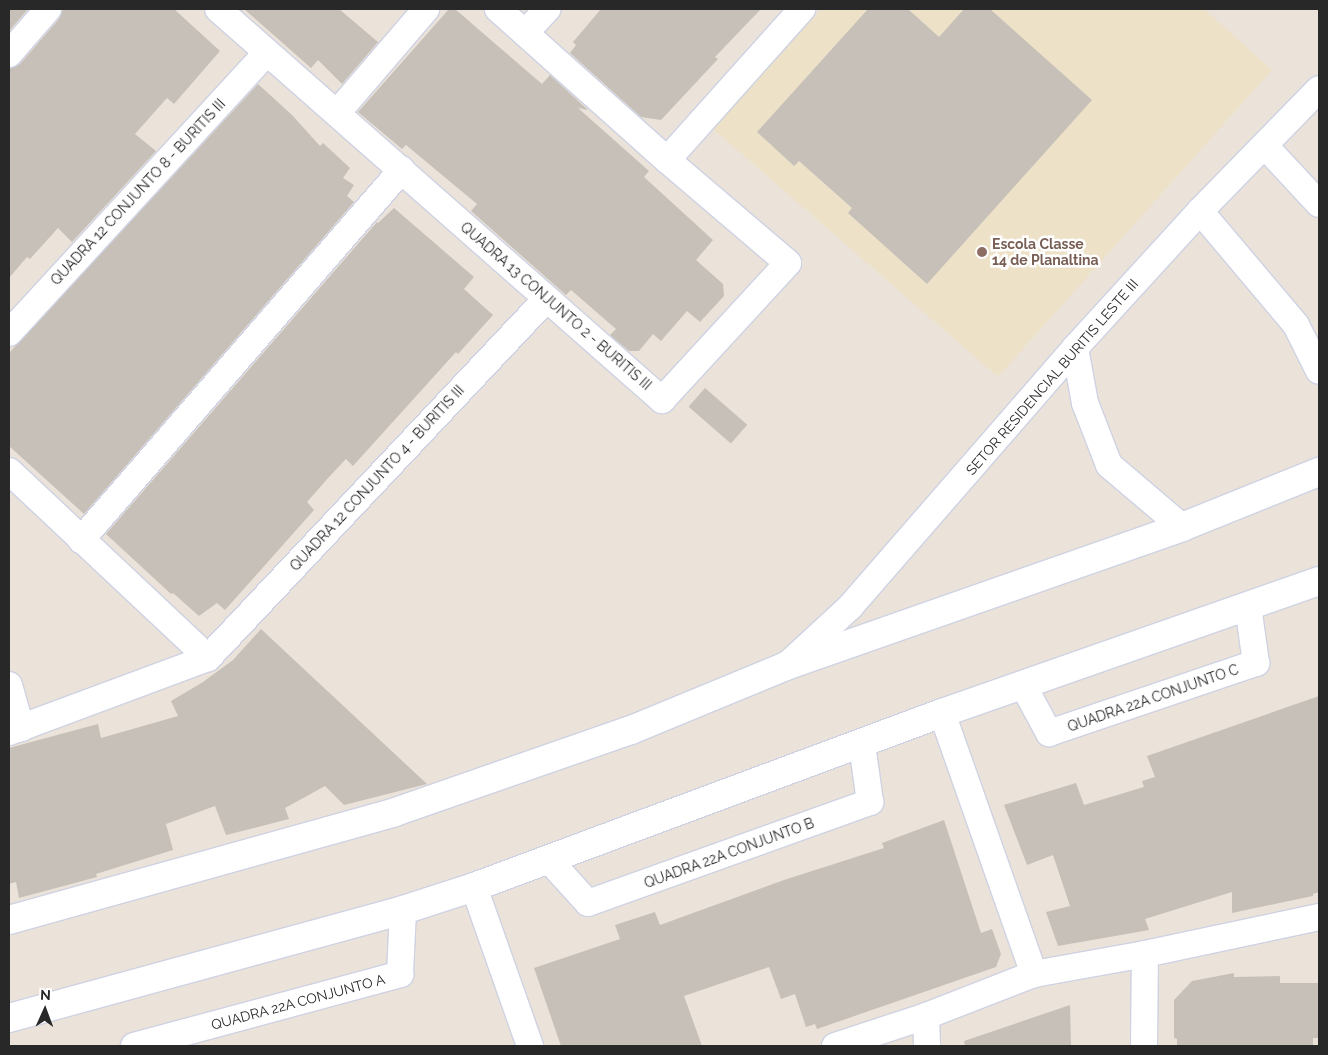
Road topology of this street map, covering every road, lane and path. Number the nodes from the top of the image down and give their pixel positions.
1 (48, 9) edge
2 (218, 9) edge
3 (426, 9) edge
4 (498, 9) edge
5 (547, 9) edge
6 (802, 9) edge
7 (525, 33) junction
8 (267, 52) junction
9 (9, 54) edge
10 (1319, 89) edge
11 (336, 112) junction
12 (1265, 146) junction
13 (667, 160) junction
14 (402, 170) junction
15 (1319, 204) edge
16 (1200, 211) junction
17 (547, 298) junction
18 (9, 333) edge
19 (1075, 348) junction
20 (1319, 370) edge
21 (9, 471) edge
22 (1319, 472) edge
23 (1182, 527) junction
24 (81, 540) junction
25 (1319, 581) edge
26 (1248, 606) junction
27 (208, 658) junction
28 (786, 666) junction
29 (9, 685) edge
30 (1023, 685) junction
31 (942, 713) junction
32 (15, 730) edge
33 (862, 744) junction
34 (548, 859) junction
35 (474, 887) junction
36 (403, 910) junction
37 (1319, 917) edge
38 (9, 920) edge
39 (1145, 954) junction
40 (1034, 974) junction
41 (926, 1016) junction
42 (9, 1018) edge
43 (134, 1046) edge
44 (530, 1046) edge
45 (835, 1046) edge
46 (927, 1046) edge
47 (1144, 1046) edge

1 - 9 street
2 - 8 street, QUADRA 13 CONJUNTO 2 - BURITIS III
3 - 11 street
4 - 7 street, QUADRA 13 CONJUNTO 2 - BURITIS III
5 - 7 street
6 - 13 street
7 - 13 street, QUADRA 13 CONJUNTO 2 - BURITIS III
8 - 11 street, QUADRA 13 CONJUNTO 2 - BURITIS III
8 - 18 street, QUADRA 12 CONJUNTO 8 - BURITIS III
10 - 12 street, SETOR RESIDENCIAL BURITIS LESTE III
11 - 14 street, QUADRA 13 CONJUNTO 2 - BURITIS III
12 - 15 street
12 - 16 street, SETOR RESIDENCIAL BURITIS LESTE III
13 - 17 street, QUADRA 13 CONJUNTO 2 - BURITIS III
14 - 17 street, QUADRA 13 CONJUNTO 2 - BURITIS III
14 - 24 street
16 - 19 street, SETOR RESIDENCIAL BURITIS LESTE III
16 - 20 street
17 - 27 street, QUADRA 12 CONJUNTO 4 - BURITIS III
19 - 23 street
19 - 28 street, SETOR RESIDENCIAL BURITIS LESTE III
21 - 24 street
22 - 23 street
23 - 28 street
24 - 27 street
25 - 26 street
26 - 30 street
26 - 30 street, QUADRA 22A CONJUNTO C
27 - 32 street
28 - 38 street
29 - 32 street
30 - 31 street
31 - 33 street
31 - 40 street
33 - 34 street
33 - 34 street, QUADRA 22A CONJUNTO B
34 - 35 street
35 - 36 street
35 - 44 street
36 - 42 street
36 - 43 street, QUADRA 22A CONJUNTO A
37 - 39 street
39 - 40 street
39 - 47 street
40 - 41 street
41 - 45 street
41 - 46 street

